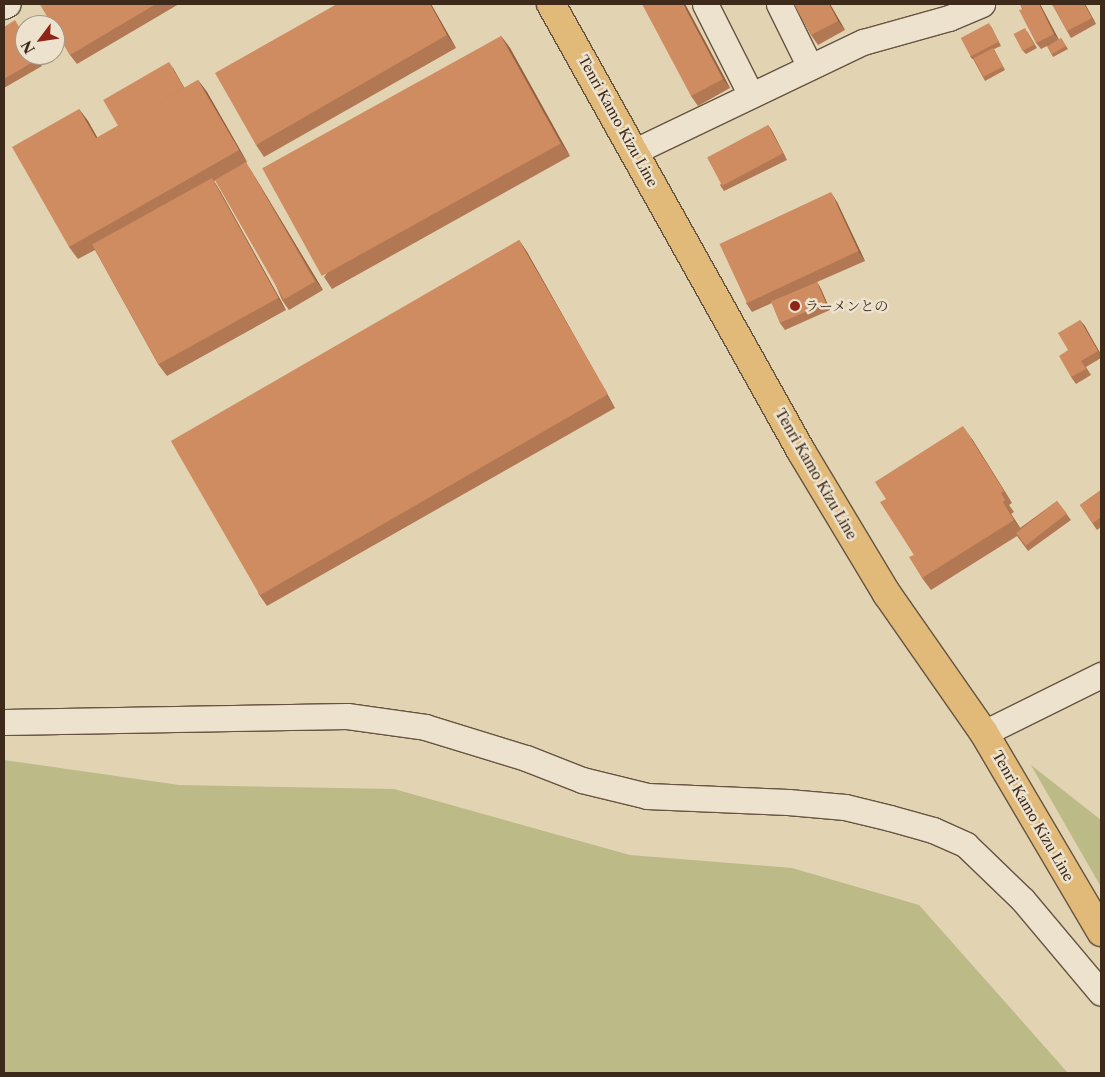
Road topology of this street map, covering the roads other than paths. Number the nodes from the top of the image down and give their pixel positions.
1 (8, 4) edge
2 (705, 4) edge
3 (779, 4) edge
4 (982, 4) edge
5 (4, 6) edge
6 (558, 6) edge
7 (945, 11) edge
8 (810, 67) junction
9 (752, 95) junction
10 (635, 151) junction
11 (1101, 675) edge
12 (4, 722) edge
13 (984, 732) junction
14 (1101, 932) edge
15 (1101, 993) edge

1 - 5 street
2 - 9 street
3 - 8 street
4 - 7 street
6 - 10 main road, Tenri Kamo Kizu Line
7 - 8 street
8 - 9 street
9 - 10 street
10 - 13 main road, Tenri Kamo Kizu Line
11 - 13 street
12 - 15 street
13 - 14 main road, Tenri Kamo Kizu Line

